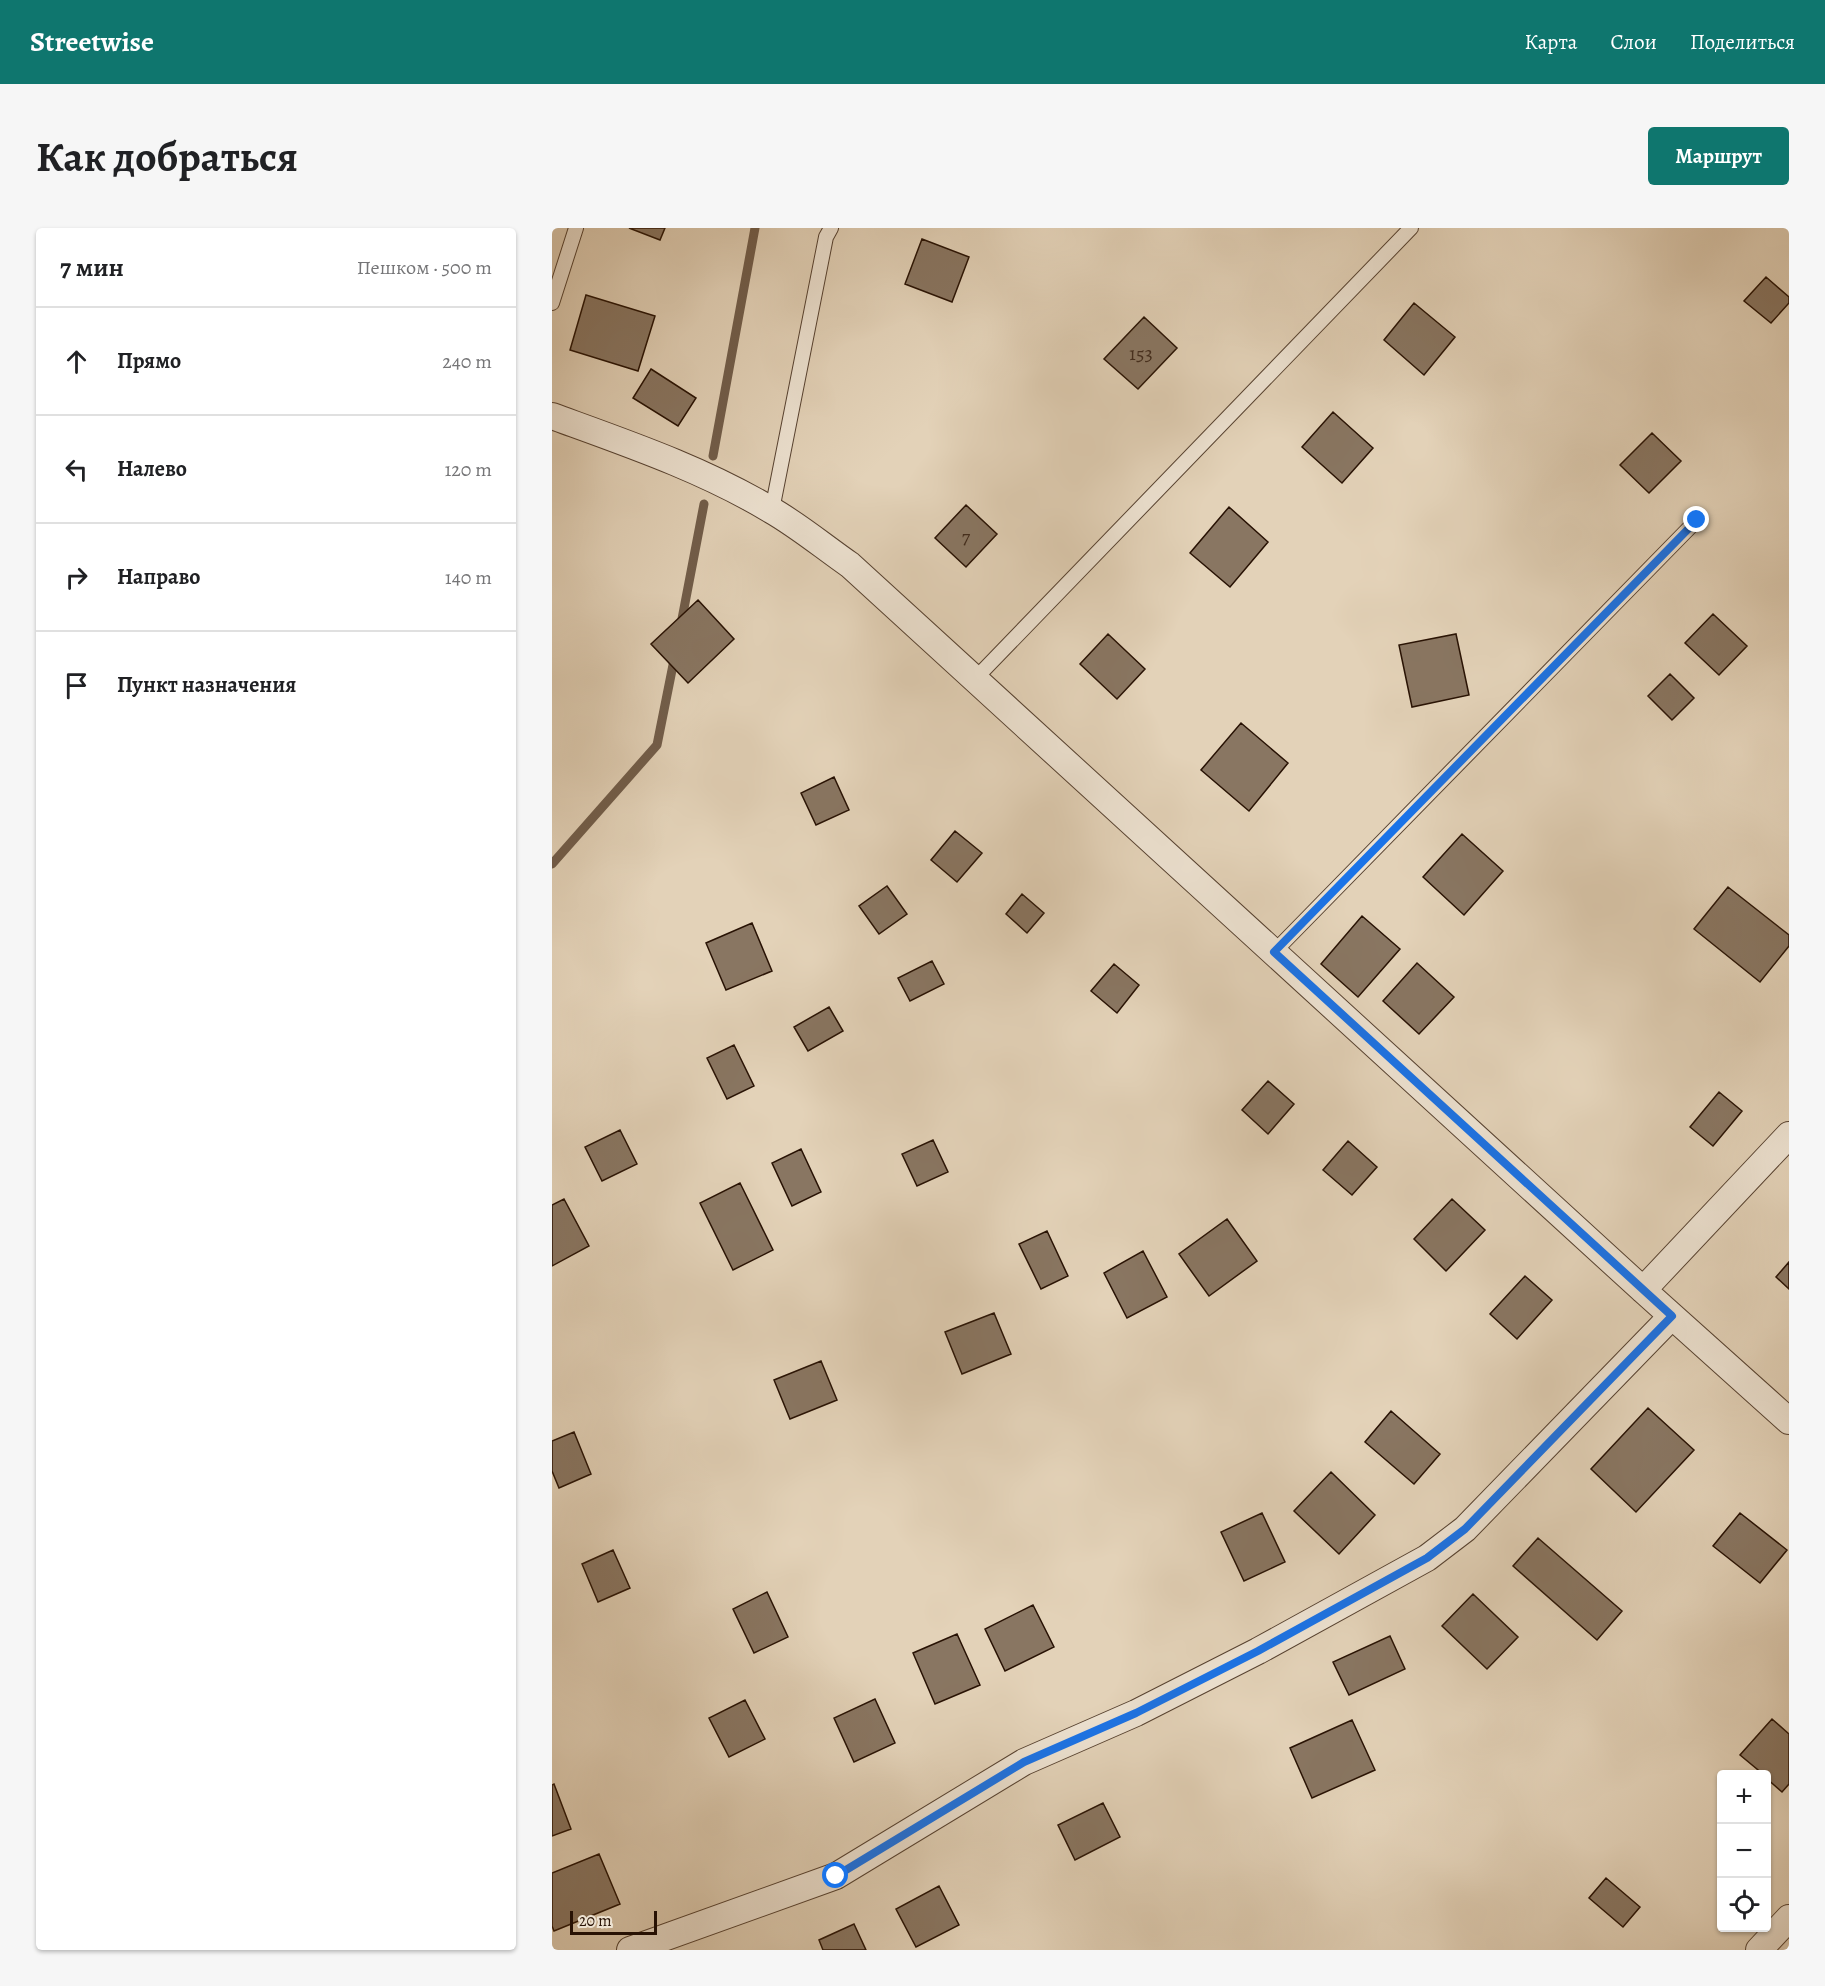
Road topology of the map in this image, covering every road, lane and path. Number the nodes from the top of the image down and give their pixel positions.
1 (576, 228) edge
2 (831, 228) edge
3 (1411, 228) edge
4 (552, 303) edge
5 (552, 416) edge
6 (772, 510) junction
7 (1697, 520) dead end
8 (975, 679) junction
9 (1274, 952) junction
10 (1789, 1136) edge
11 (1643, 1290) junction
12 (1672, 1316) junction
13 (1789, 1420) edge
14 (1789, 1918) edge
15 (630, 1950) edge
16 (1759, 1950) edge

1 - 4 lane
2 - 6 lane
3 - 8 lane
5 - 6 street
6 - 8 street
7 - 9 lane
8 - 9 street
9 - 11 street
10 - 11 street
11 - 12 street
12 - 13 street
12 - 15 street
14 - 16 street

